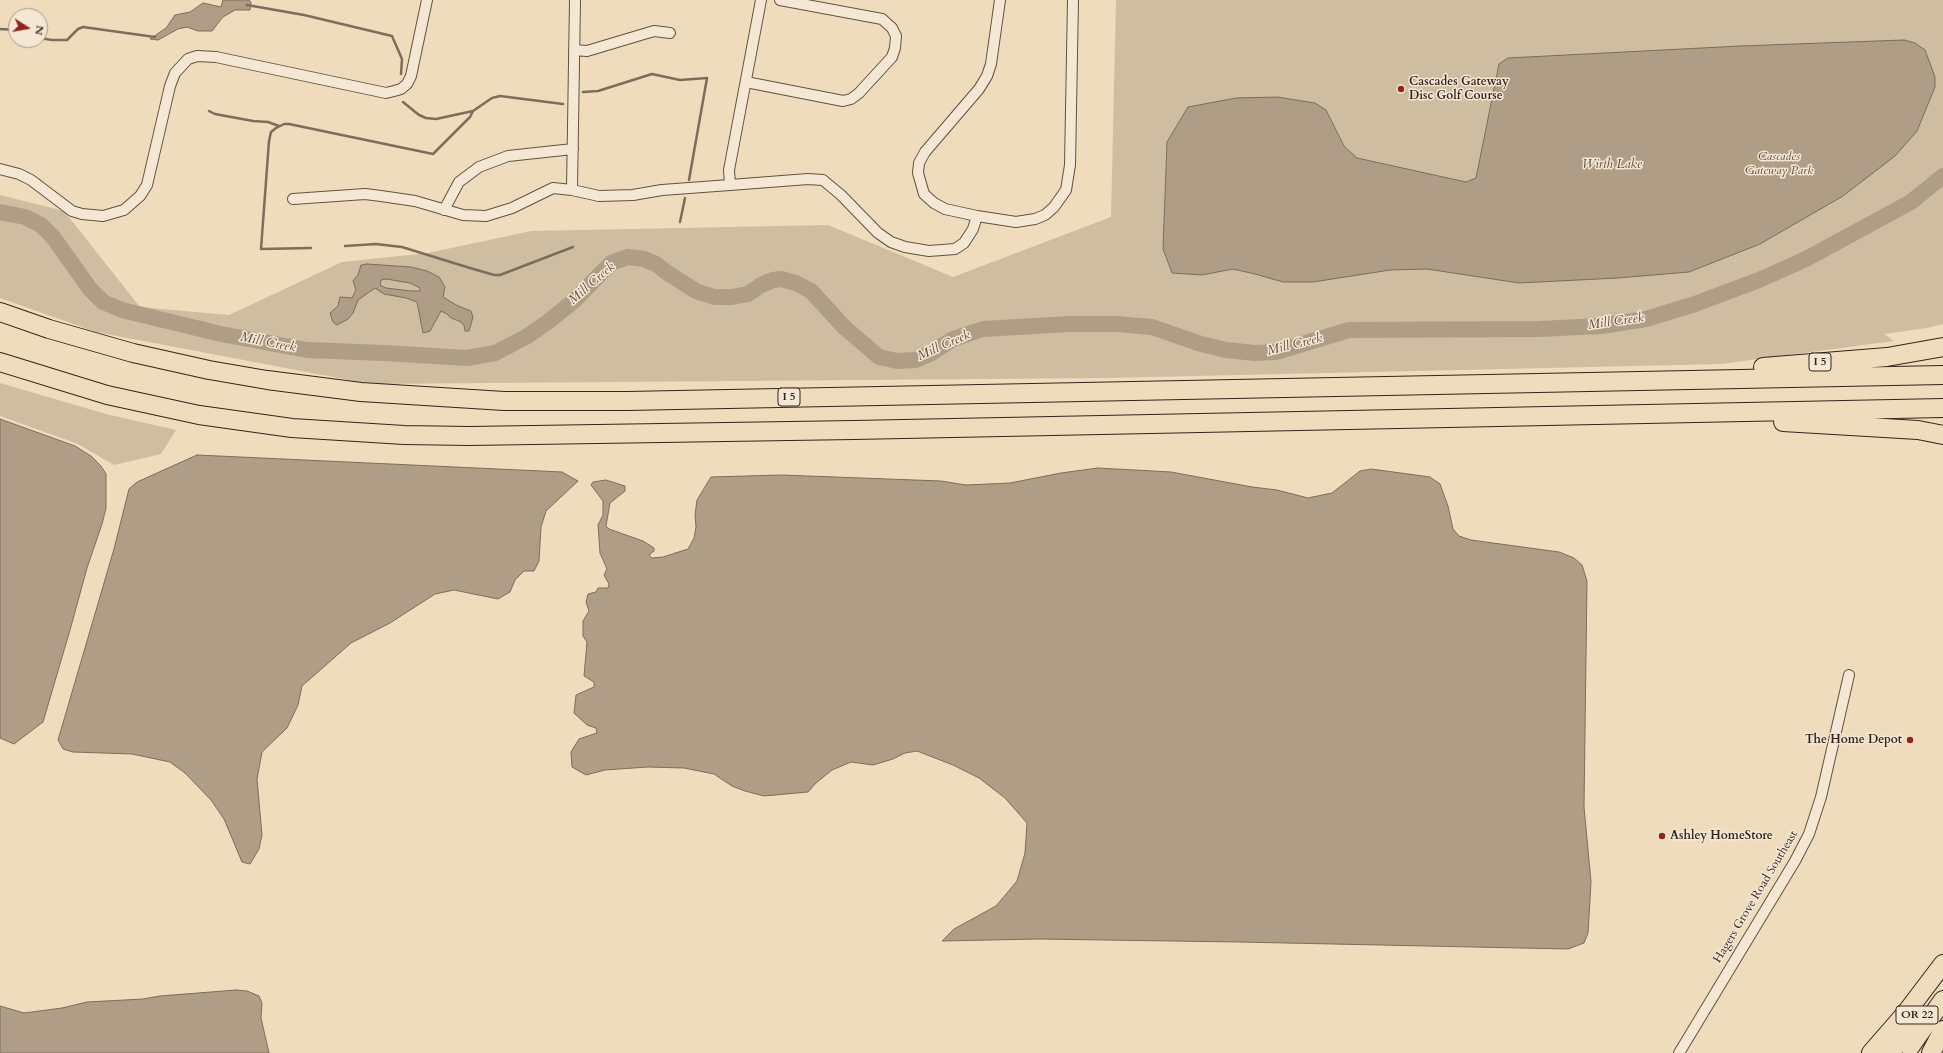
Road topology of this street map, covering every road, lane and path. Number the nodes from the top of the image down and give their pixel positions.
1 (427, 0) edge
2 (574, 0) edge
3 (762, 0) edge
4 (780, 0) edge
5 (1000, 0) edge
6 (1073, 0) edge
7 (670, 33) dead end
8 (574, 50) junction
9 (746, 82) junction
10 (572, 149) junction
11 (0, 169) edge
12 (730, 185) junction
13 (572, 190) junction
14 (294, 199) dead end
15 (444, 210) junction
16 (977, 216) junction
17 (0, 312) edge
18 (1943, 347) edge
19 (0, 362) edge
20 (1943, 375) edge
21 (1698, 379) junction
22 (1943, 408) edge
23 (1708, 412) junction
24 (1943, 435) edge
25 (1849, 675) dead end
26 (1943, 964) edge
27 (1943, 977) edge
28 (1943, 1000) edge
29 (1943, 1030) edge
30 (1679, 1053) edge
31 (1871, 1053) edge
32 (1891, 1053) edge
33 (1906, 1053) edge
34 (1931, 1053) edge

1 - 11 street
2 - 8 street
3 - 9 street
4 - 9 street
5 - 16 street
6 - 16 street
7 - 8 street
8 - 10 street
9 - 12 street
10 - 13 street
10 - 15 street
12 - 13 street
12 - 16 street
13 - 15 street
14 - 15 street
17 - 21 highway, I 5
18 - 21 highway, I 5
19 - 23 highway
20 - 21 highway, I 5
22 - 23 highway
23 - 24 highway
25 - 30 street, Hagers Grove Road Southeast
26 - 31 highway
27 - 32 highway, OR 22
28 - 33 highway, OR 22
29 - 34 highway

